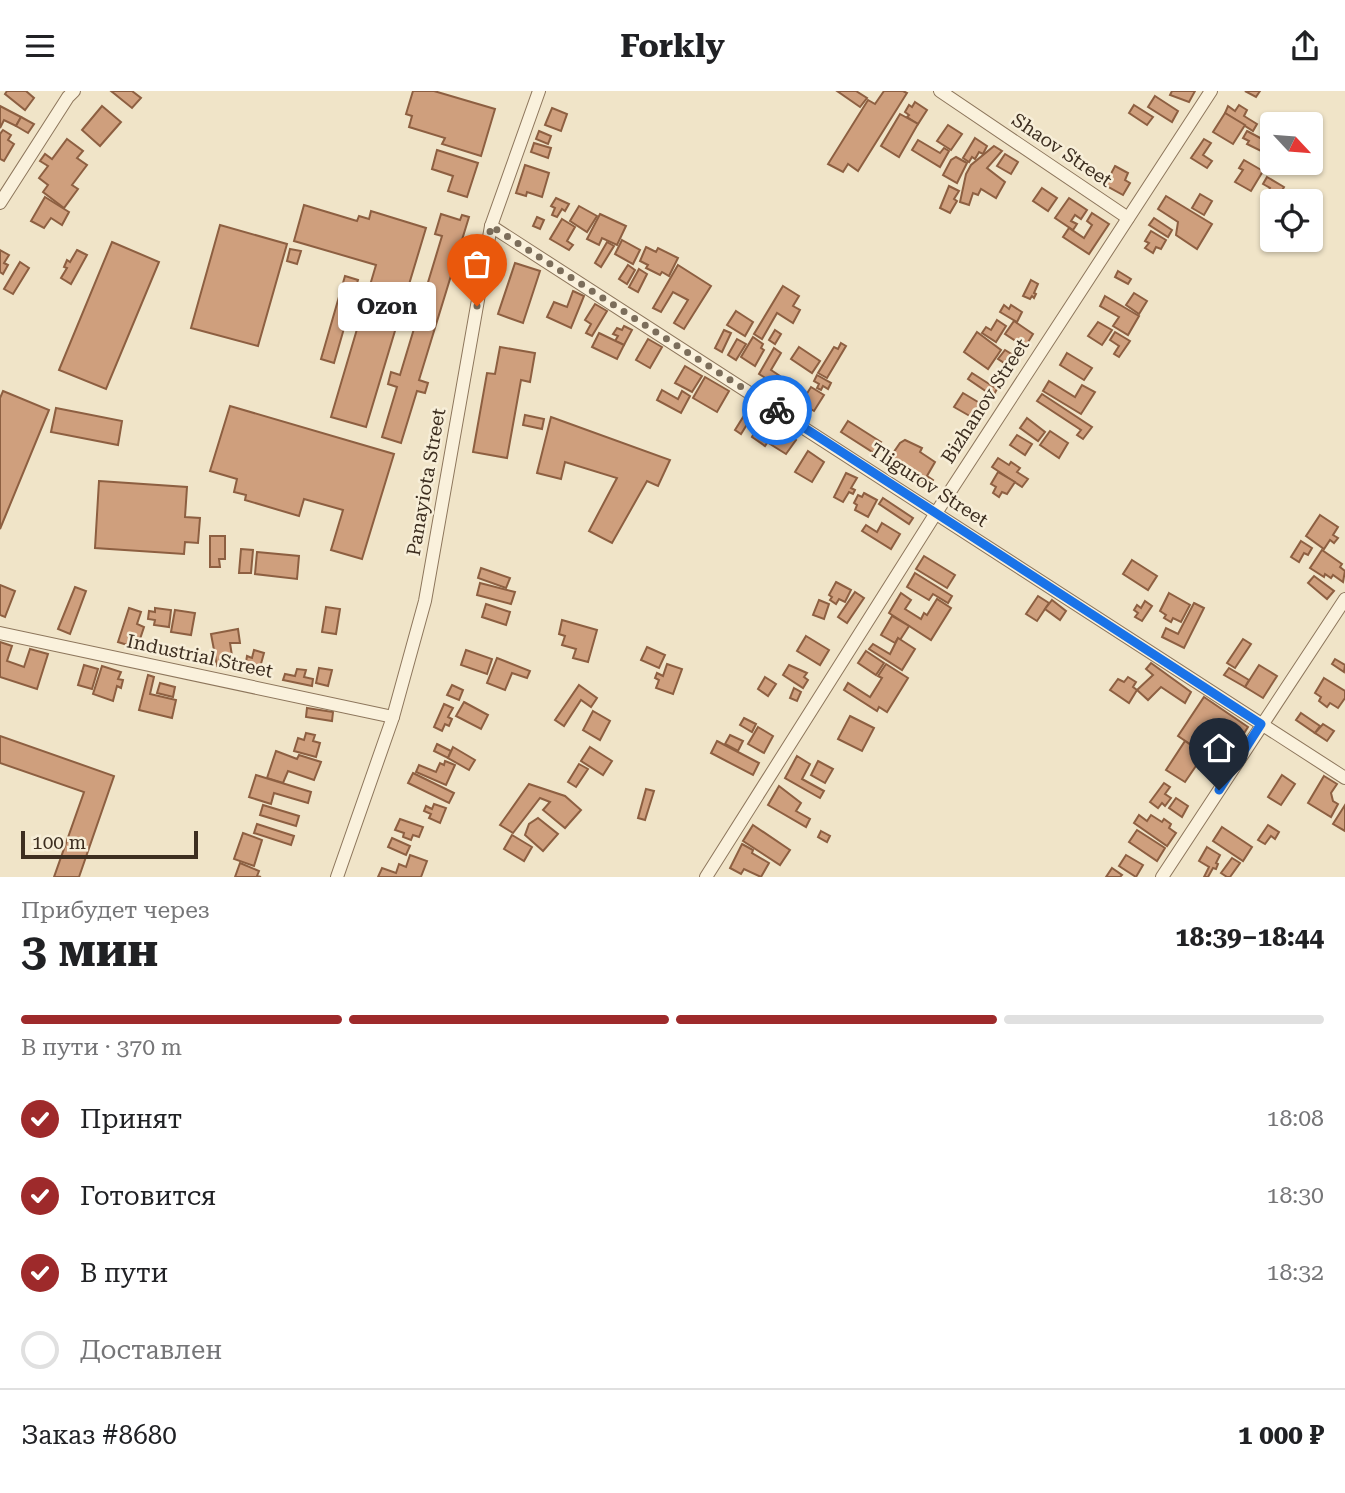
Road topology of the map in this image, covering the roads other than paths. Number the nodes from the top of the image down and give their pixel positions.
1 (539, 91) edge
2 (940, 91) edge
3 (1211, 91) edge
4 (68, 93) edge
5 (0, 203) edge
6 (1128, 218) junction
7 (491, 226) junction
8 (936, 513) junction
9 (1345, 599) edge
10 (0, 633) edge
11 (393, 717) junction
12 (1261, 724) junction
13 (1345, 778) edge
14 (337, 877) edge
15 (706, 877) edge
16 (1162, 877) edge

1 - 7 street, Panayiota Street
2 - 6 street, Shaov Street
3 - 6 street, Bizhanov Street
4 - 5 street
6 - 8 street, Bizhanov Street
7 - 8 street, Tligurov Street
7 - 11 street, Panayiota Street
8 - 12 street, Tligurov Street
8 - 15 street, Bizhanov Street
9 - 12 street
10 - 11 street, Industrial Street
11 - 14 street, Panayiota Street
12 - 13 street, Tligurov Street
12 - 16 street

